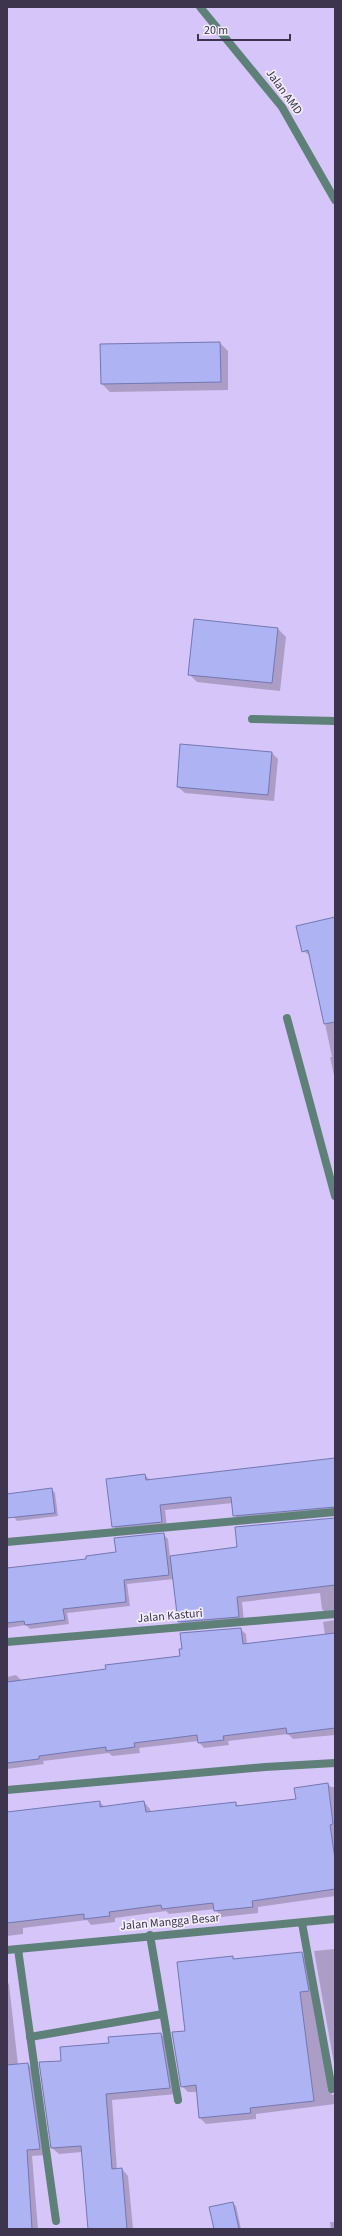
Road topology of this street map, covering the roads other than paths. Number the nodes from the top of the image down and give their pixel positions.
1 (200, 7) edge
2 (335, 200) edge
3 (252, 719) dead end
4 (335, 721) edge
5 (288, 1018) dead end
6 (335, 1196) edge
7 (335, 1512) edge
8 (7, 1542) edge
9 (335, 1614) edge
10 (7, 1642) edge
11 (335, 1763) edge
12 (7, 1790) edge
13 (335, 1919) edge
14 (302, 1922) junction
15 (150, 1935) junction
16 (18, 1949) junction
17 (7, 1950) edge
18 (164, 2014) junction
19 (30, 2037) junction
20 (332, 2089) dead end
21 (178, 2100) dead end
22 (56, 2221) dead end

1 - 2 street, Jalan AMD
3 - 4 street
5 - 6 street
7 - 8 street
9 - 10 street, Jalan Kasturi
11 - 12 street
13 - 14 street, Jalan Mangga Besar
14 - 15 street, Jalan Mangga Besar
14 - 20 street
15 - 16 street, Jalan Mangga Besar
15 - 18 street
16 - 17 street, Jalan Mangga Besar
16 - 19 street
18 - 19 street
18 - 21 street
19 - 22 street

